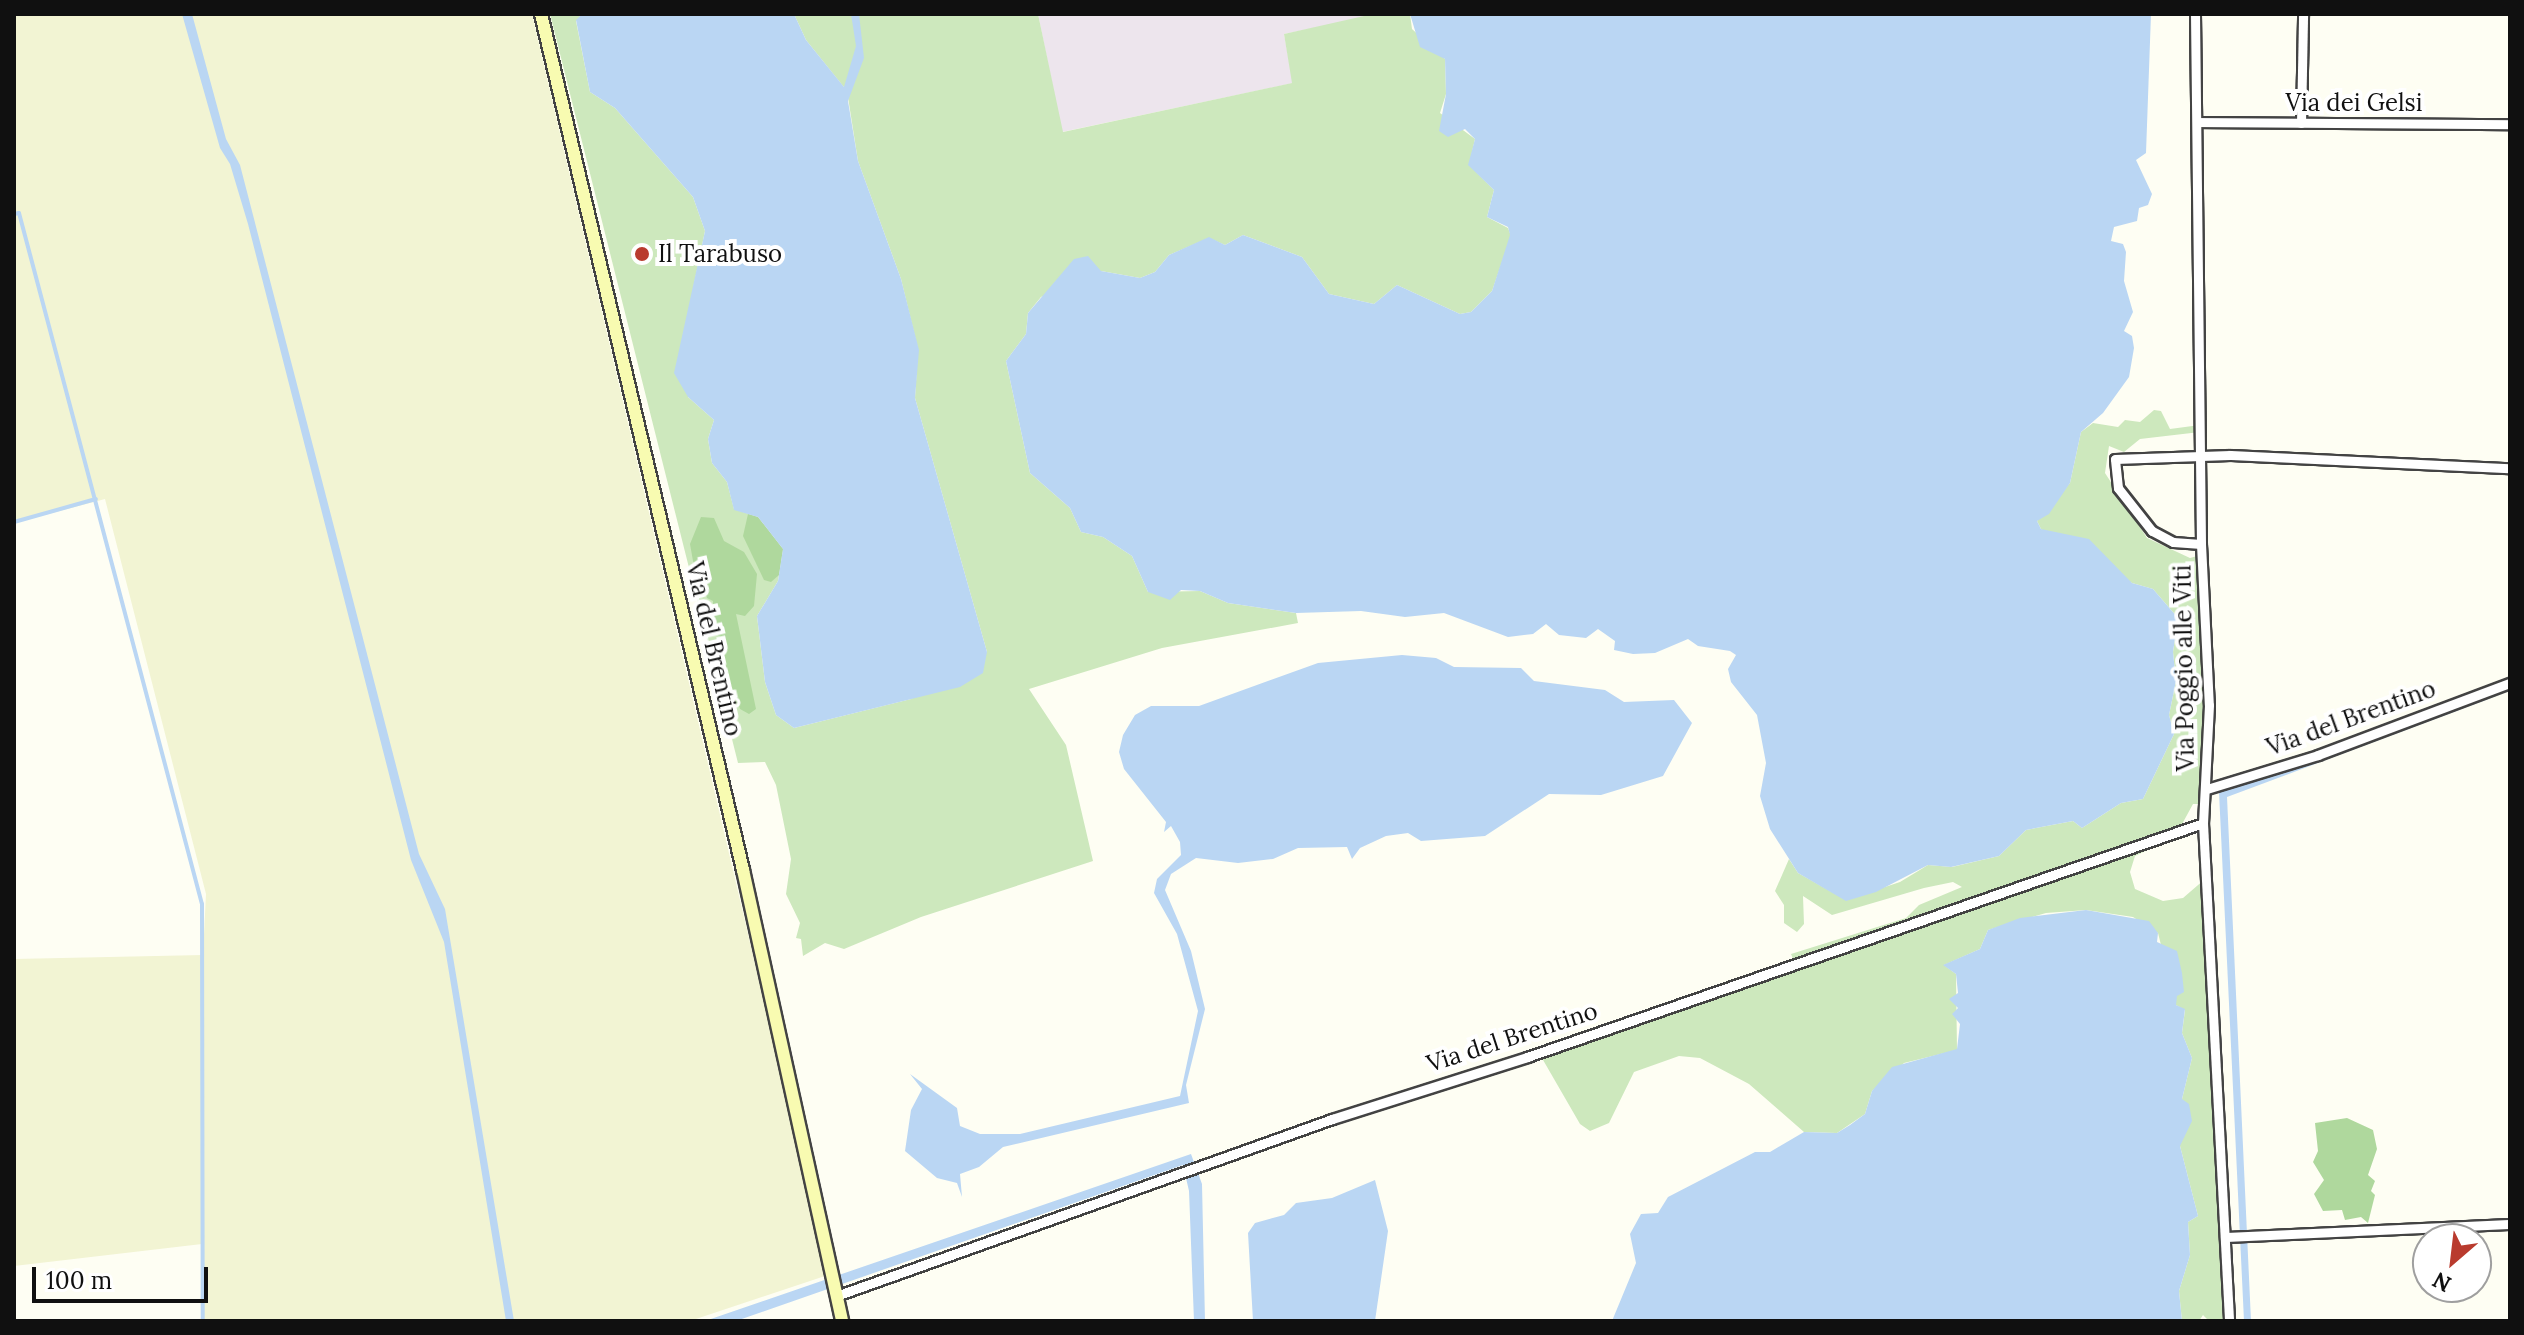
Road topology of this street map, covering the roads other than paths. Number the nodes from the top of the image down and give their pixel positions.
1 (541, 14) edge
2 (2195, 14) edge
3 (2303, 14) edge
4 (2197, 122) junction
5 (2301, 123) junction
6 (2510, 124) edge
7 (2200, 455) junction
8 (2510, 468) edge
9 (2201, 544) junction
10 (2510, 683) edge
11 (2207, 789) junction
12 (2203, 823) junction
13 (2510, 1224) edge
14 (2230, 1237) junction
15 (835, 1293) junction
16 (842, 1321) edge
17 (2229, 1321) edge

1 - 15 street, Via del Brentino
2 - 4 street, Via Poggio alle Viti
3 - 5 street
4 - 5 street, Via dei Gelsi
4 - 7 street, Via Poggio alle Viti
5 - 6 street, Via dei Gelsi
7 - 8 street
7 - 9 street, Via Poggio alle Viti
7 - 9 street
9 - 11 street, Via Poggio alle Viti
10 - 11 street, Via del Brentino
11 - 12 street, Via Poggio alle Viti
12 - 14 street, Via Poggio alle Viti
12 - 15 street, Via del Brentino
13 - 14 street
14 - 17 street, Via Poggio alle Viti
15 - 16 street, Via del Brentino

